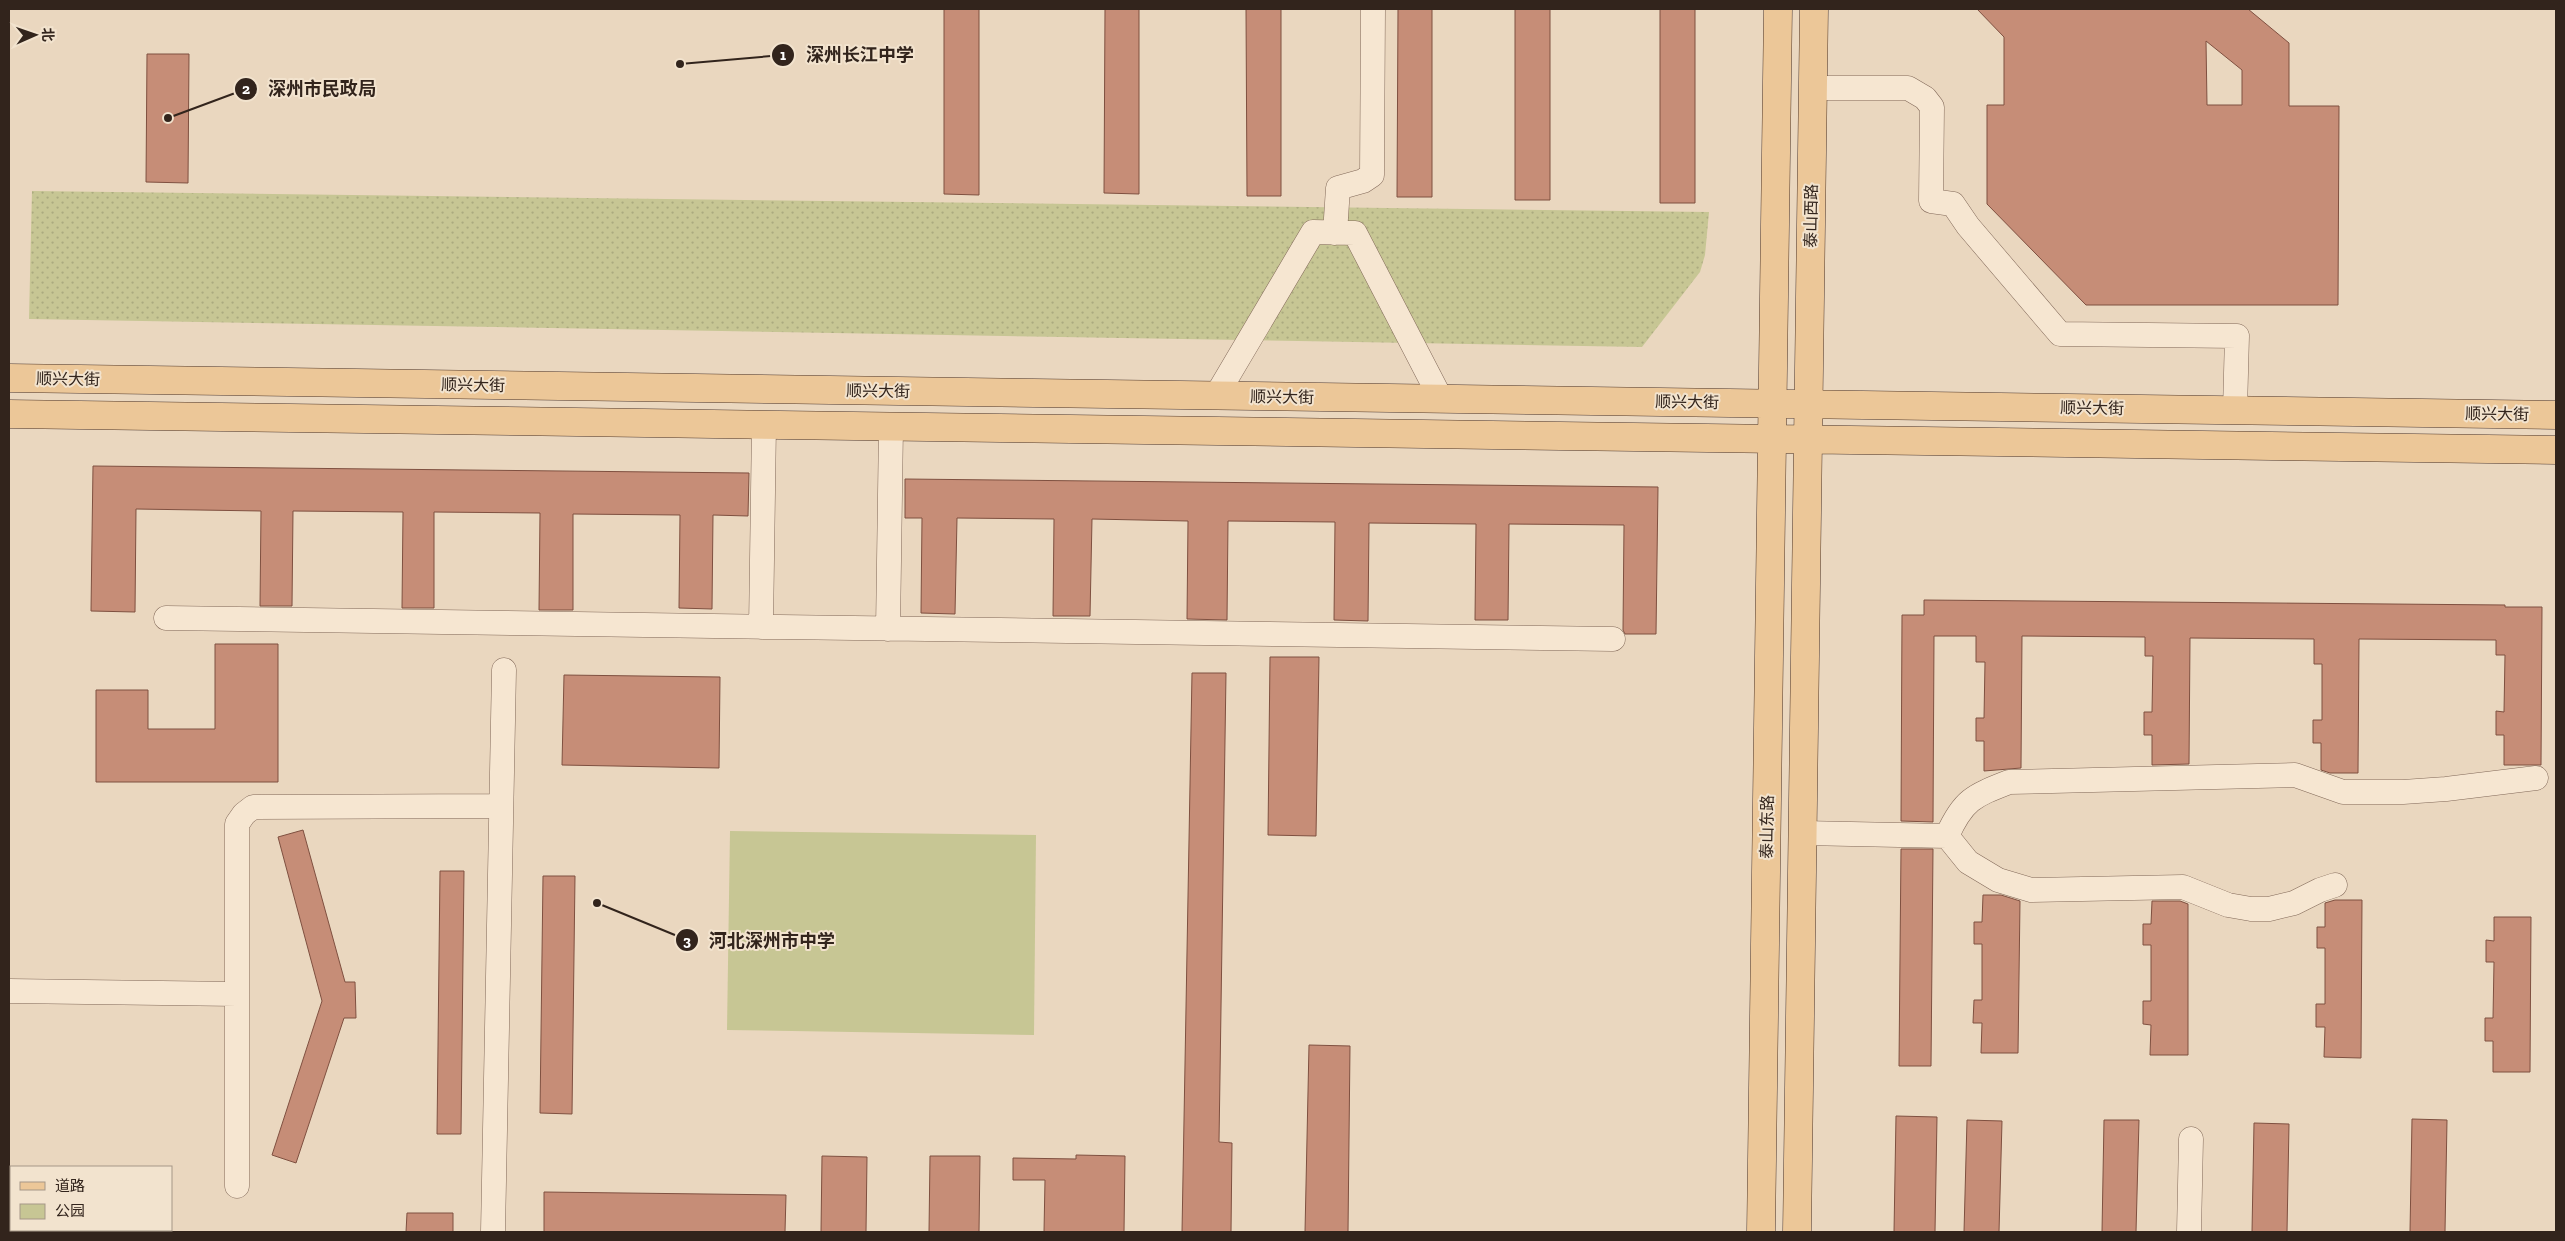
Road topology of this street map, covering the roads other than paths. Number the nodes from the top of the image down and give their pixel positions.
1 (1373, 9) edge
2 (1778, 9) edge
3 (1814, 9) edge
4 (1813, 88) junction
5 (1335, 233) junction
6 (9, 378) edge
7 (1216, 396) junction
8 (1441, 399) junction
9 (2235, 410) junction
10 (9, 414) edge
11 (2556, 415) edge
12 (1772, 421) junction
13 (1808, 422) junction
14 (764, 425) junction
15 (891, 427) junction
16 (2556, 450) edge
17 (166, 618) dead end
18 (762, 627) junction
19 (888, 629) junction
20 (1613, 639) dead end
21 (504, 670) dead end
22 (2536, 778) dead end
23 (501, 806) junction
24 (1803, 833) junction
25 (1947, 836) junction
26 (2335, 885) dead end
27 (9, 991) edge
28 (237, 994) junction
29 (2190, 1139) dead end
30 (236, 1186) dead end
31 (493, 1232) edge
32 (1761, 1232) edge
33 (1797, 1232) edge
34 (2190, 1232) edge

1 - 5 lane
2 - 12 main road
3 - 4 main road, 泰山西路
4 - 9 lane
4 - 13 main road, 泰山西路
5 - 7 lane
5 - 8 lane
6 - 7 main road, 顺兴大街
7 - 8 main road, 顺兴大街
8 - 12 main road, 顺兴大街
9 - 11 main road, 顺兴大街
9 - 13 main road, 顺兴大街
10 - 14 main road, 顺兴大街
12 - 13 main road, 顺兴大街
12 - 13 main road, 顺兴大街
12 - 15 main road, 顺兴大街
12 - 32 main road, 泰山东路
13 - 16 main road, 顺兴大街
13 - 24 main road
14 - 15 main road, 顺兴大街
14 - 18 lane
15 - 19 lane
17 - 18 lane
18 - 19 lane
19 - 20 lane
21 - 23 lane
22 - 25 lane
23 - 28 lane
23 - 31 lane
24 - 25 lane
24 - 33 main road
25 - 26 lane
27 - 28 lane
28 - 30 lane
29 - 34 lane

